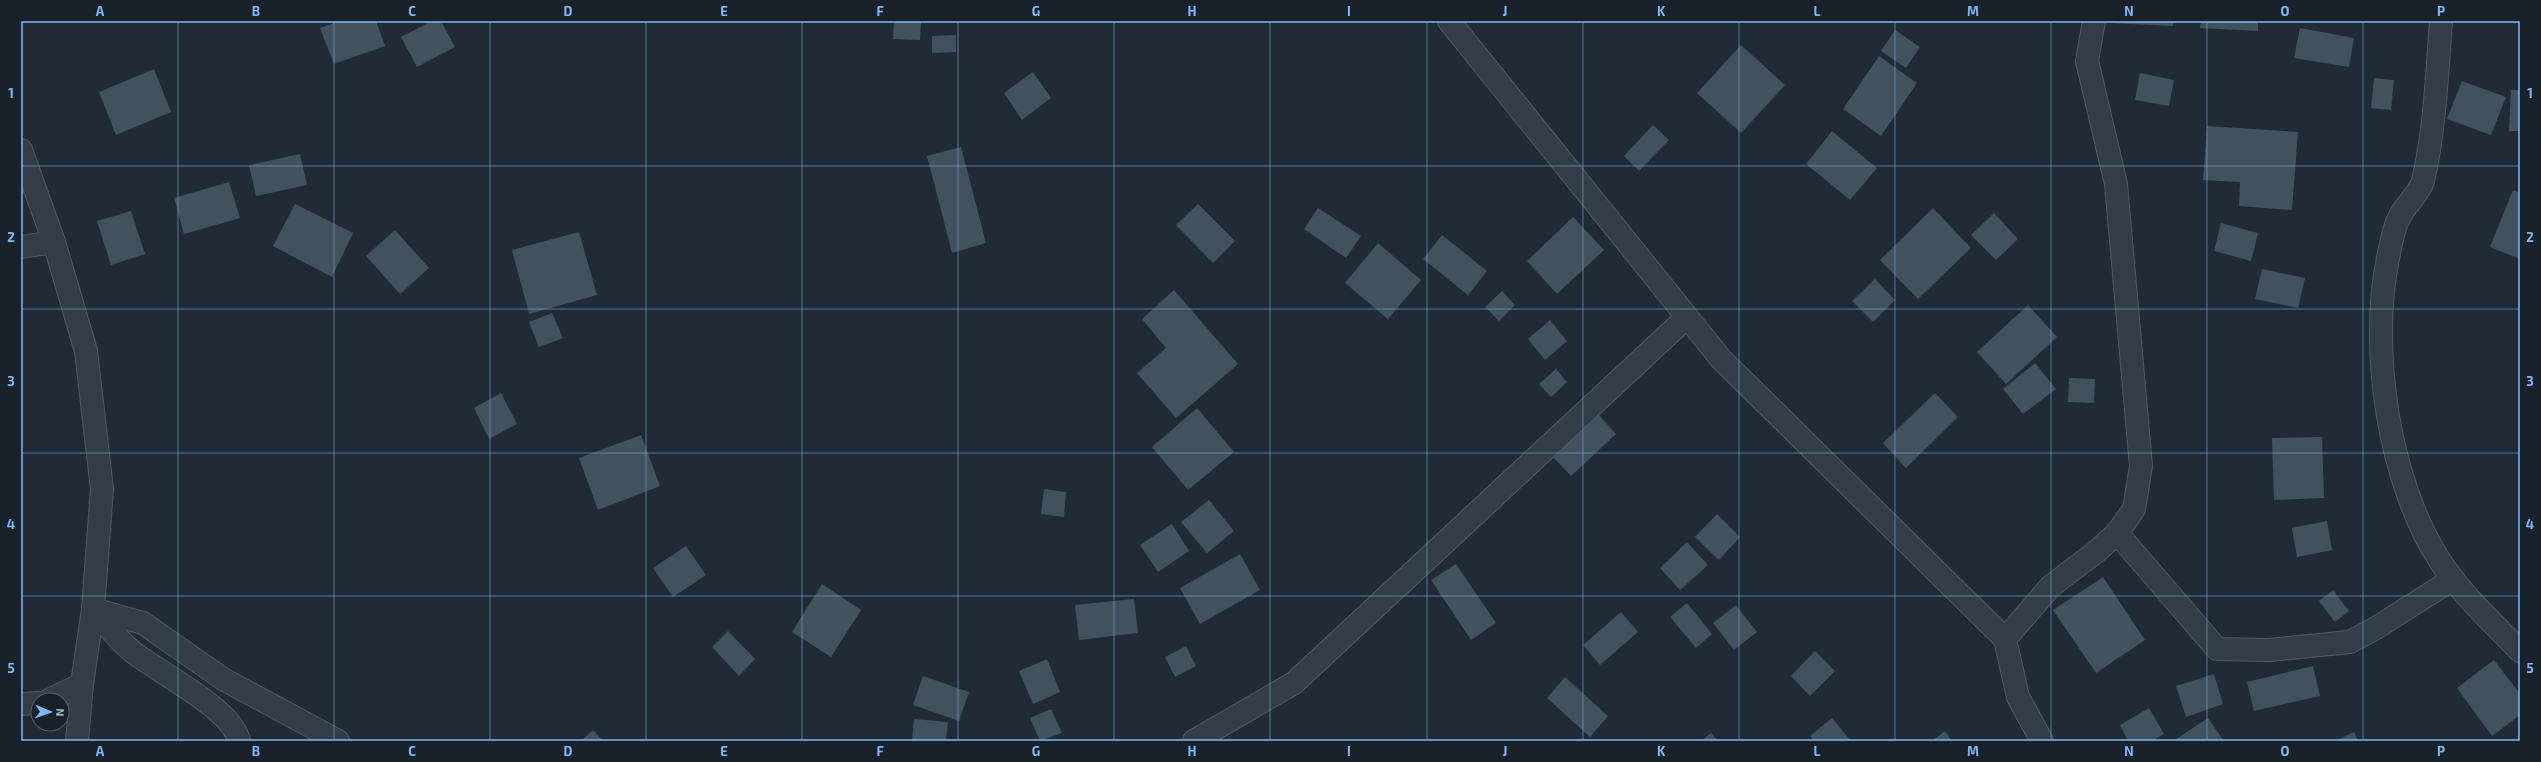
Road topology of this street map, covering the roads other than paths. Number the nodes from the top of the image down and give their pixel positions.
1 (1449, 21) edge
2 (2094, 21) edge
3 (2440, 21) edge
4 (21, 150) edge
5 (54, 242) junction
6 (21, 247) edge
7 (1687, 317) junction
8 (2117, 533) junction
9 (2454, 579) junction
10 (94, 609) junction
11 (2005, 639) junction
12 (2520, 650) edge
13 (82, 684) junction
14 (66, 692) edge
15 (77, 741) edge
16 (239, 741) edge
17 (338, 741) edge
18 (1194, 741) edge
19 (2042, 741) edge

1 - 7 street
2 - 8 street
3 - 9 street
4 - 5 street
5 - 6 street
5 - 10 street
7 - 11 street
7 - 18 street
8 - 9 street
8 - 11 street
9 - 12 street
10 - 13 street
10 - 16 street
10 - 17 street
11 - 19 street
13 - 14 street
13 - 15 street

